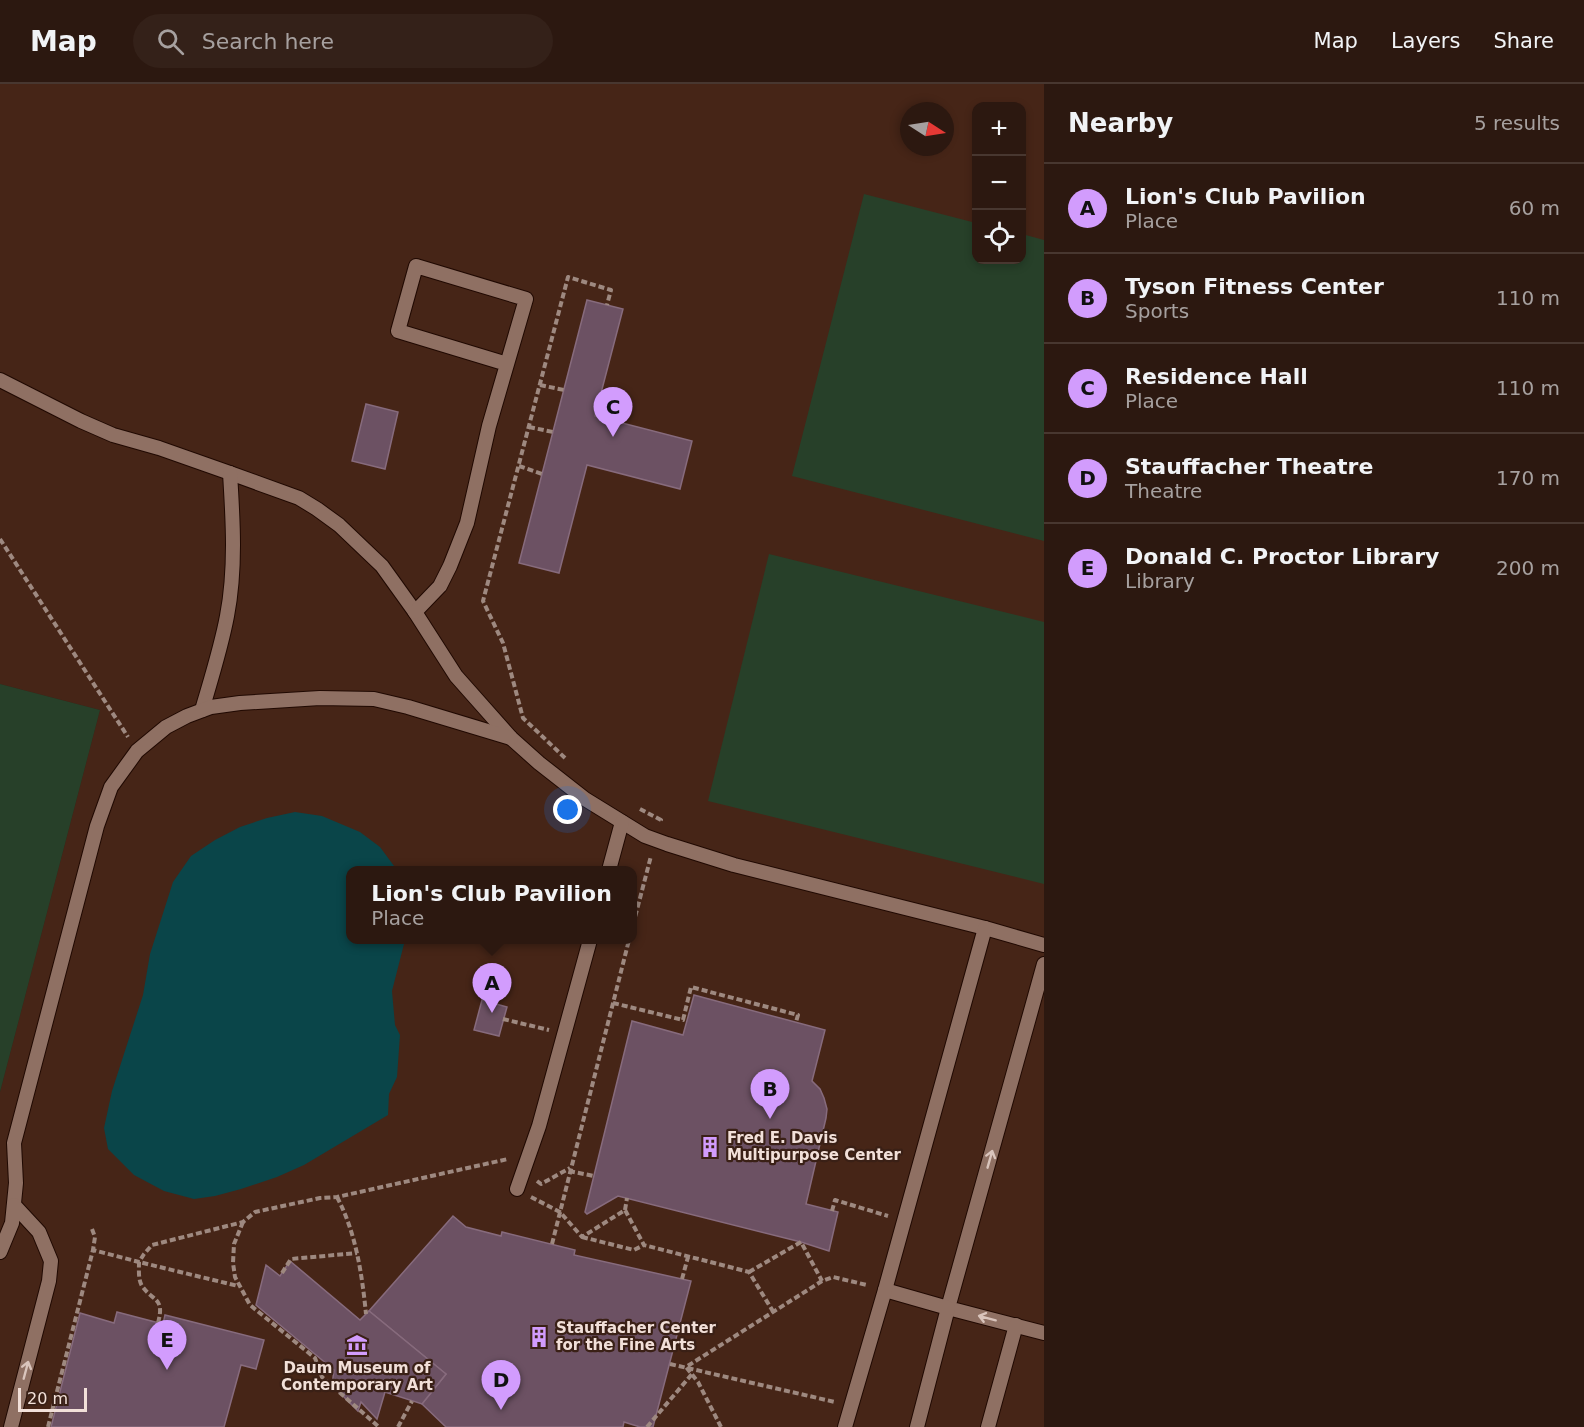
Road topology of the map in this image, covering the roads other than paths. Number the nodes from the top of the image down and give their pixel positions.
1 (507, 364) junction
2 (0, 380) edge
3 (230, 473) junction
4 (415, 612) junction
5 (202, 710) junction
6 (511, 738) junction
7 (622, 822) junction
8 (610, 866) edge
9 (985, 928) junction
10 (589, 944) edge
11 (1044, 945) edge
12 (1044, 964) edge
13 (517, 1189) road end
14 (14, 1205) junction
15 (0, 1252) edge
16 (885, 1290) junction
17 (948, 1308) junction
18 (1016, 1325) junction
19 (1044, 1333) edge
20 (10, 1427) edge
21 (845, 1427) edge
22 (917, 1427) edge
23 (988, 1427) edge

1 - 1 lane
1 - 4 lane
2 - 3 lane
3 - 4 lane
3 - 5 lane
4 - 6 lane
5 - 6 lane
5 - 14 lane
6 - 7 lane
7 - 8 lane
7 - 9 lane
9 - 11 lane
9 - 16 lane
10 - 13 lane
17 -> 12 lane
14 - 15 lane
20 -> 14 lane
16 - 17 lane
16 - 21 lane
18 -> 17 lane
17 - 22 lane
18 - 19 lane
18 - 23 lane

